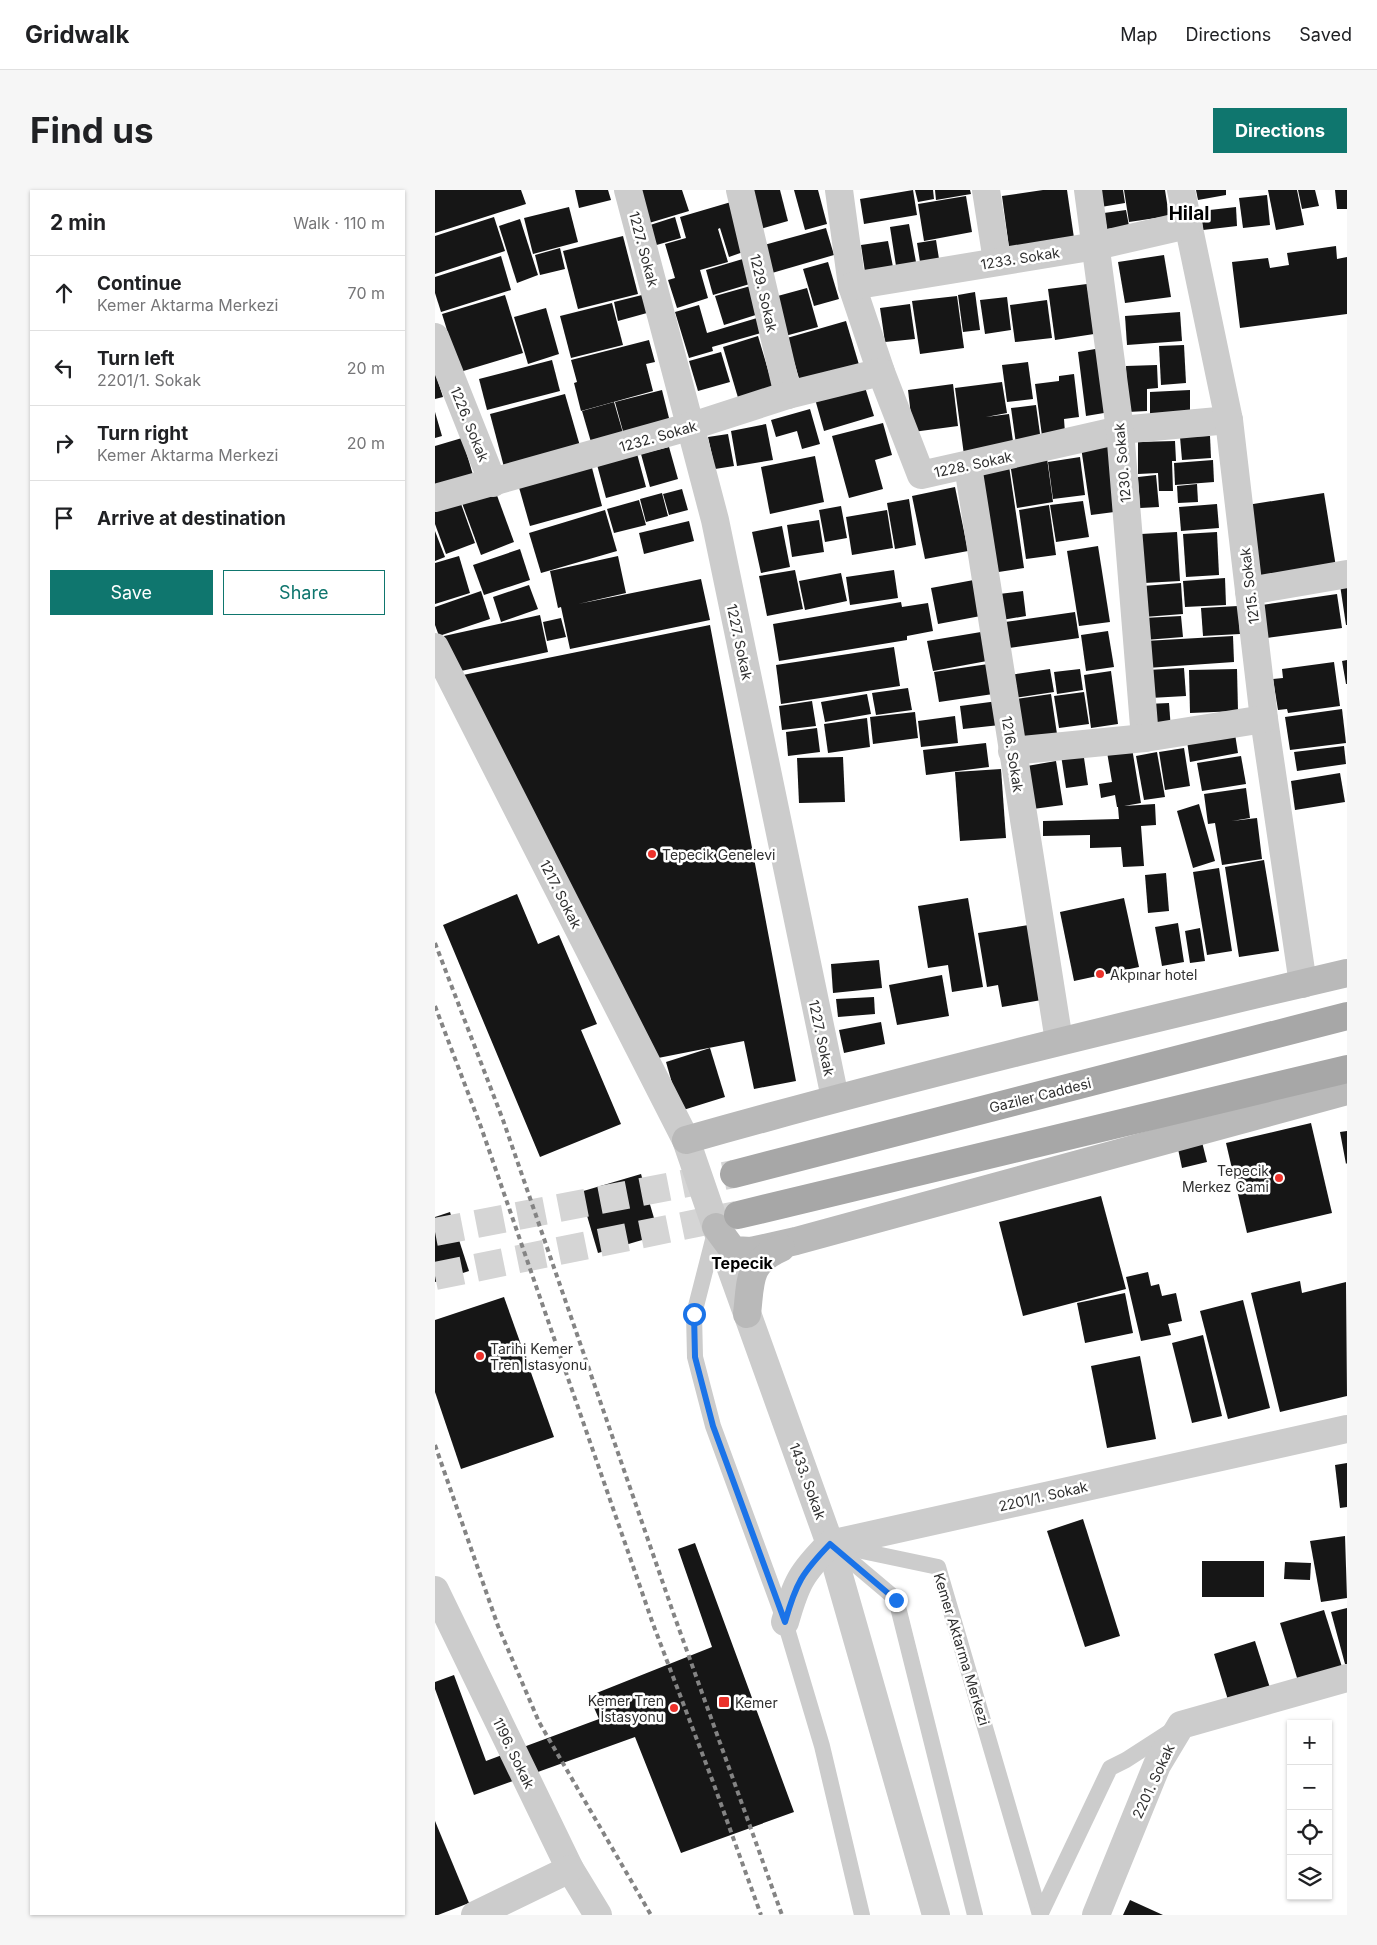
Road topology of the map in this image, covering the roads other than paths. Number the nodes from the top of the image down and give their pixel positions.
1 (628, 190) edge
2 (740, 190) edge
3 (839, 190) edge
4 (986, 190) edge
5 (1087, 190) edge
6 (1181, 190) edge
7 (1187, 225) junction
8 (1096, 246) junction
9 (997, 261) junction
10 (851, 286) junction
11 (435, 336) edge
12 (881, 372) junction
13 (789, 395) junction
14 (1229, 420) junction
15 (691, 426) junction
16 (1119, 430) junction
17 (968, 466) junction
18 (493, 483) junction
19 (435, 498) edge
20 (1347, 574) edge
21 (1249, 590) junction
22 (435, 648) edge
23 (1265, 719) junction
24 (1145, 738) junction
25 (1012, 751) junction
26 (1347, 973) edge
27 (1303, 984) junction
28 (1347, 1016) edge
29 (1059, 1041) junction
30 (1347, 1069) edge
31 (1347, 1091) edge
32 (835, 1098) junction
33 (686, 1140) junction
34 (734, 1174) tunnel mouth
35 (727, 1221) junction
36 (796, 1241) junction
37 (747, 1314) junction
38 (1347, 1429) edge
39 (830, 1544) junction
40 (435, 1590) edge
41 (785, 1622) junction
42 (1347, 1678) edge
43 (1181, 1725) junction
44 (570, 1869) junction
45 (475, 1915) edge
46 (598, 1915) edge
47 (862, 1915) edge
48 (936, 1915) edge
49 (975, 1915) edge
50 (1040, 1915) edge
51 (1096, 1915) edge

1 - 15 street, 1227. Sokak
2 - 13 street, 1229. Sokak
3 - 10 street, 1228. Sokak
4 - 9 street
5 - 8 street, 1230. Sokak
6 - 7 street, 1215. Sokak
7 - 8 street, 1233. Sokak
7 - 14 street, 1215. Sokak
8 - 9 street, 1233. Sokak
8 - 16 street, 1230. Sokak
9 - 10 street, 1233. Sokak
10 - 12 street, 1228. Sokak
11 - 18 street, 1226. Sokak
12 - 13 street, 1232. Sokak
12 - 17 street, 1228. Sokak
13 - 15 street, 1232. Sokak
14 - 16 street, 1228. Sokak
14 - 21 street, 1215. Sokak
15 - 18 street, 1232. Sokak
15 - 32 street, 1227. Sokak
16 - 17 street, 1228. Sokak
16 - 24 street, 1230. Sokak
17 - 25 street, 1216. Sokak
18 - 19 street, 1232. Sokak
20 - 21 street
21 - 23 street, 1215. Sokak
22 - 33 street, 1217. Sokak
23 - 24 street
23 - 27 street, 1215. Sokak
24 - 25 street
25 - 29 street, 1216. Sokak
26 - 27 street
27 - 29 street
28 - 34 main road, Gaziler Caddesi
29 - 32 street
30 - 35 main road
31 - 36 street
32 - 33 street
33 - 35 street, 1433. Sokak
35 - 36 street
35 - 37 street, 1433. Sokak
35 - 41 lane
36 - 37 street
37 - 39 street, 1433. Sokak
38 - 39 street, 2201/1. Sokak
39 - 41 street
39 - 48 street, 1433. Sokak
39 - 49 lane
39 - 50 lane, Kemer Aktarma Merkezi
40 - 44 street, 1196. Sokak
41 - 47 lane
42 - 43 street
43 - 50 lane
43 - 51 street, 2201. Sokak
44 - 45 street
44 - 46 street, 1196. Sokak

